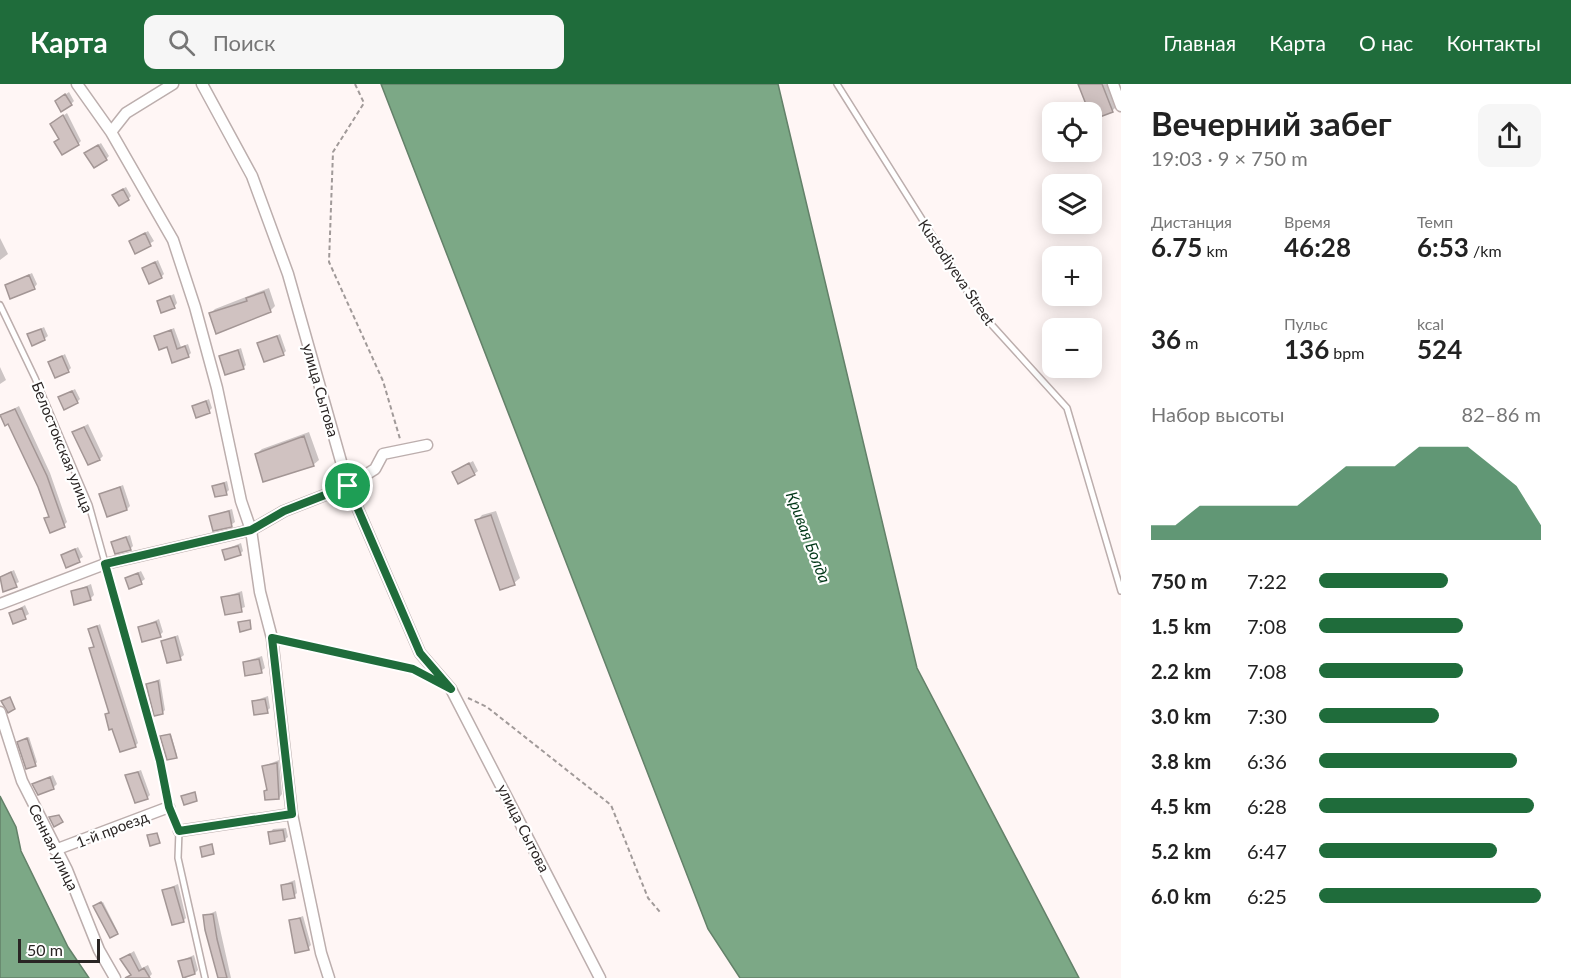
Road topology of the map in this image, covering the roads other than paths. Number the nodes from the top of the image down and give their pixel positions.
1 (77, 84) edge
2 (173, 84) edge
3 (202, 84) edge
4 (837, 84) edge
5 (1113, 84) edge
6 (1121, 106) edge
7 (111, 132) junction
8 (0, 305) edge
9 (428, 445) dead end
10 (348, 486) junction
11 (251, 530) junction
12 (105, 564) junction
13 (1121, 591) edge
14 (0, 604) edge
15 (0, 712) edge
16 (169, 807) junction
17 (292, 814) junction
18 (179, 831) junction
19 (55, 850) junction
20 (115, 978) edge
21 (205, 978) edge
22 (329, 978) edge
23 (600, 978) edge

1 - 7 street
2 - 7 street
3 - 10 street, улица Сытова
4 - 13 lane, Kustodiyeva Street
5 - 6 street
7 - 11 street
8 - 12 lane, Белостокская улица
9 - 10 street
10 - 11 street
10 - 23 street, улица Сытова
11 - 12 street
11 - 17 street
12 - 14 street
12 - 16 lane, Белостокская улица
15 - 19 street, Сенная улица
16 - 18 lane, Белостокская улица
16 - 19 street, 1-й проезд
17 - 18 street
17 - 22 street
18 - 21 lane, Белостокская улица
19 - 20 street, Сенная улица

